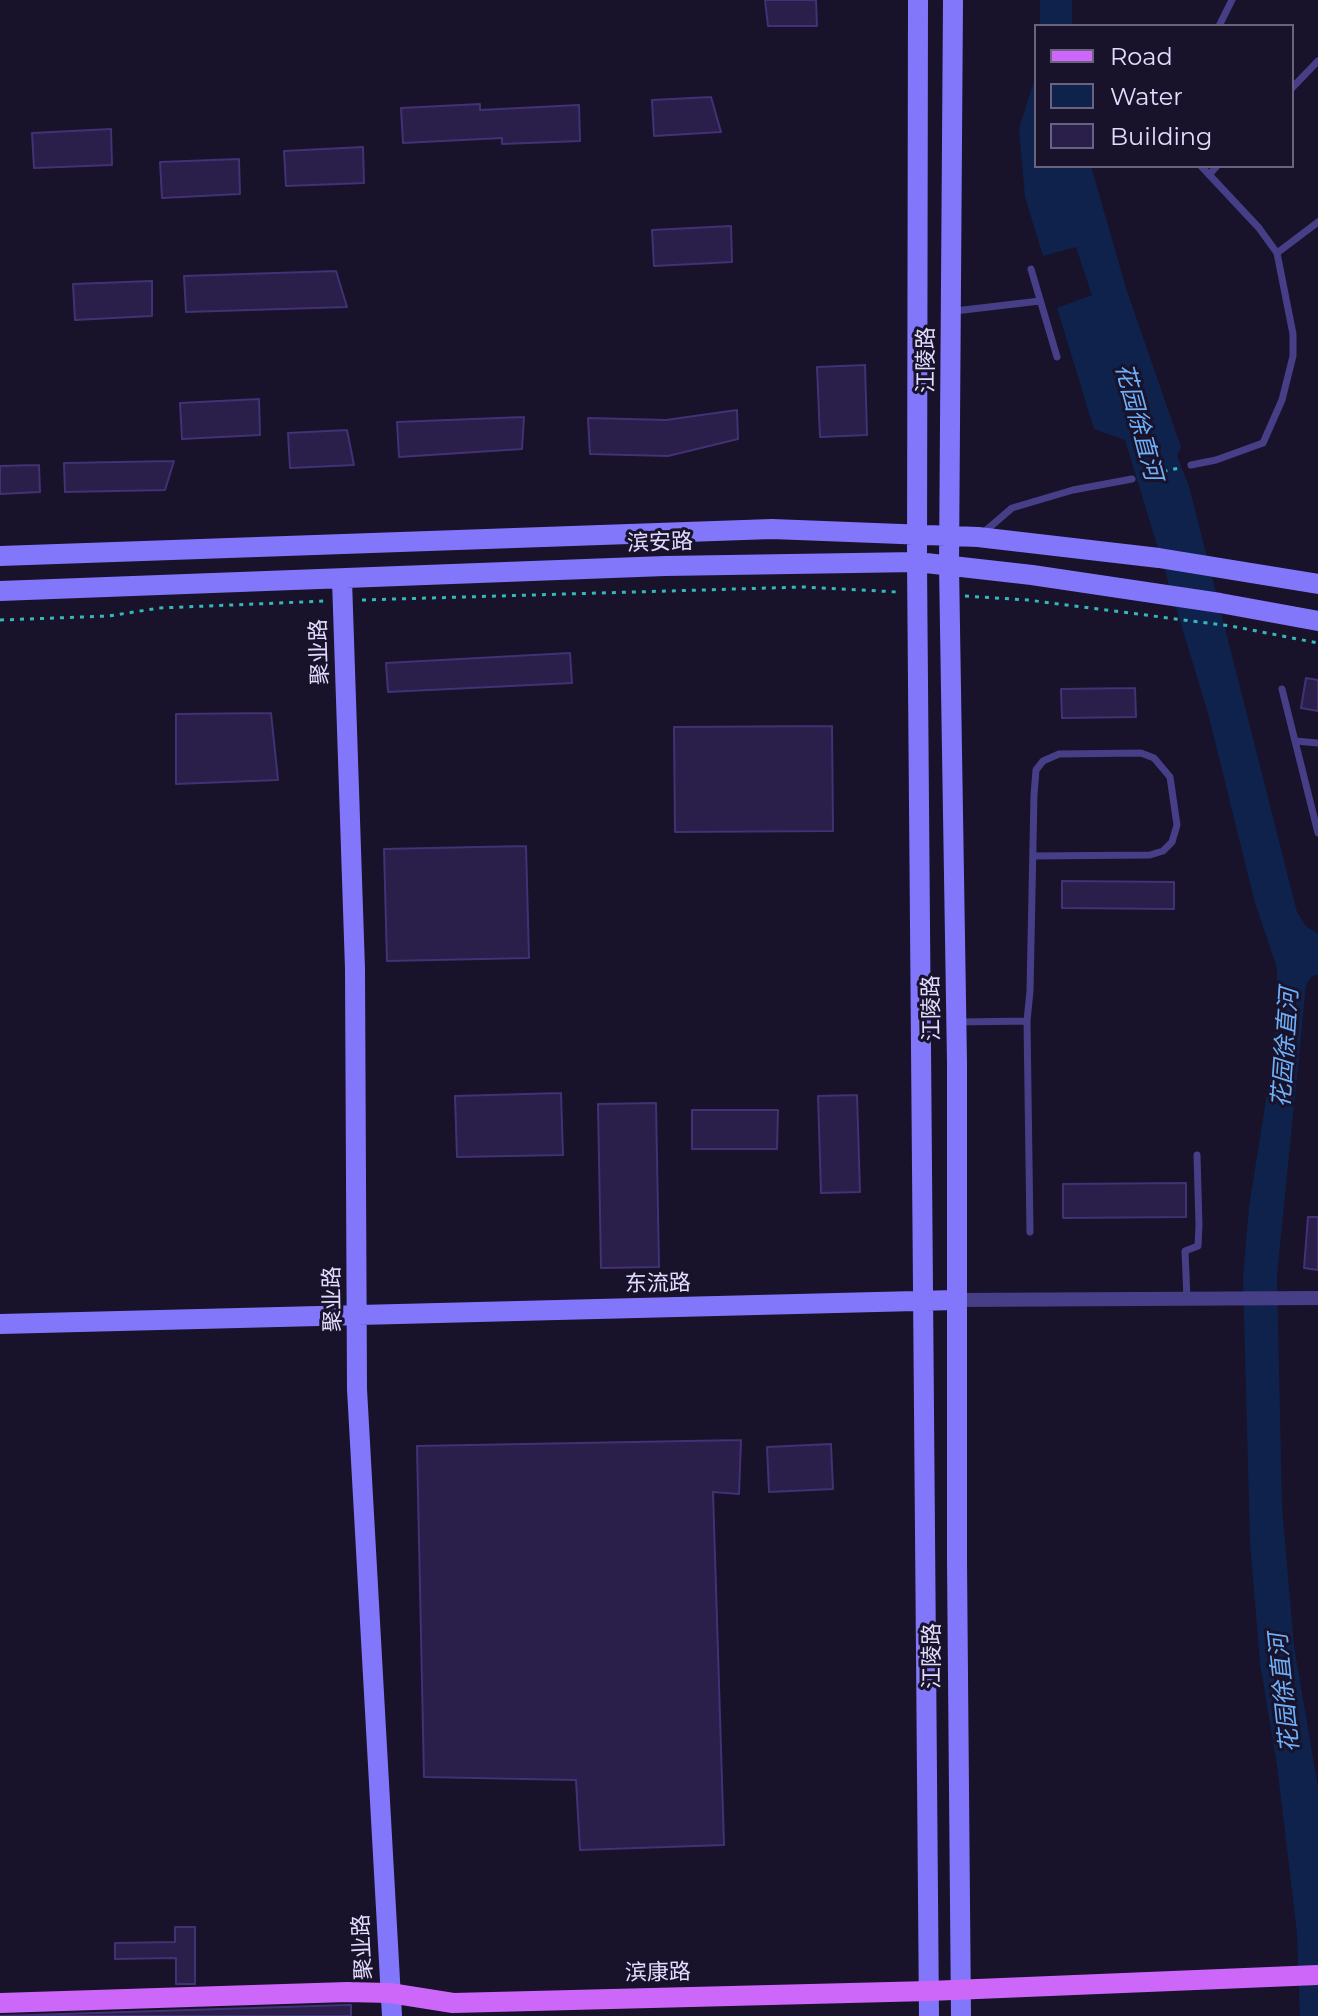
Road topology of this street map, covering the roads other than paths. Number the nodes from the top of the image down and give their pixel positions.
1 (918, 0) edge
2 (953, 0) edge
3 (1232, 0) edge
4 (1220, 24) edge
5 (1318, 61) edge
6 (1294, 86) edge
7 (1203, 168) edge
8 (1215, 168) edge
9 (1209, 175) junction
10 (1318, 222) edge
11 (1277, 253) junction
12 (1031, 269) dead end
13 (1040, 301) junction
14 (951, 312) junction
15 (1057, 357) dead end
16 (1191, 465) road end
17 (1132, 479) road end
18 (918, 533) junction
19 (950, 535) junction
20 (978, 537) junction
21 (0, 556) edge
22 (917, 562) junction
23 (949, 565) junction
24 (1318, 584) edge
25 (0, 591) edge
26 (342, 591) junction
27 (1318, 621) edge
28 (1282, 689) dead end
29 (1295, 741) junction
30 (1318, 743) edge
31 (1318, 834) edge
32 (1033, 856) junction
33 (1027, 1021) junction
34 (956, 1022) junction
35 (1197, 1155) dead end
36 (1030, 1232) dead end
37 (1318, 1298) edge
38 (1187, 1299) junction
39 (956, 1300) junction
40 (923, 1303) junction
41 (358, 1316) junction
42 (0, 1324) edge
43 (1318, 1975) edge
44 (960, 1989) junction
45 (929, 1991) junction
46 (390, 1993) junction
47 (0, 2003) edge
48 (392, 2016) edge
49 (929, 2016) edge
50 (961, 2016) edge

1 - 18 main road, 江陵路
2 - 14 main road, 江陵路
3 - 4 lane
5 - 6 lane
7 - 9 lane
8 - 9 lane
9 - 11 lane
10 - 11 lane
11 - 16 lane
12 - 13 lane
13 - 14 lane
13 - 15 lane
14 - 19 main road, 江陵路
17 - 20 lane
18 - 19 main road, 滨安路
18 - 21 main road, 滨安路
18 - 22 main road, 江陵路
19 - 20 main road, 滨安路
19 - 23 main road, 江陵路
20 - 24 main road, 滨安路
22 - 23 main road, 滨安路
22 - 26 main road, 滨安路
22 - 40 main road, 江陵路
23 - 27 main road, 滨安路
23 - 34 main road, 江陵路
25 - 26 main road, 滨安路
26 - 41 main road, 聚业路
28 - 29 lane
29 - 30 lane
29 - 31 lane
32 - 32 lane
32 - 33 lane
33 - 34 lane
33 - 36 lane
34 - 39 main road, 江陵路
35 - 38 lane
37 - 38 street, 东流路
38 - 39 street, 东流路
39 - 40 main road, 东流路
39 - 44 main road, 江陵路
40 - 41 main road, 东流路
40 - 45 main road, 江陵路
41 - 42 main road, 东流路
41 - 46 main road, 聚业路
43 - 44 main road, 滨康路
44 - 45 main road, 滨康路
44 - 50 main road, 江陵路
45 - 46 main road, 滨康路
45 - 49 main road, 江陵路
46 - 47 main road, 滨康路
46 - 48 main road, 聚业路

